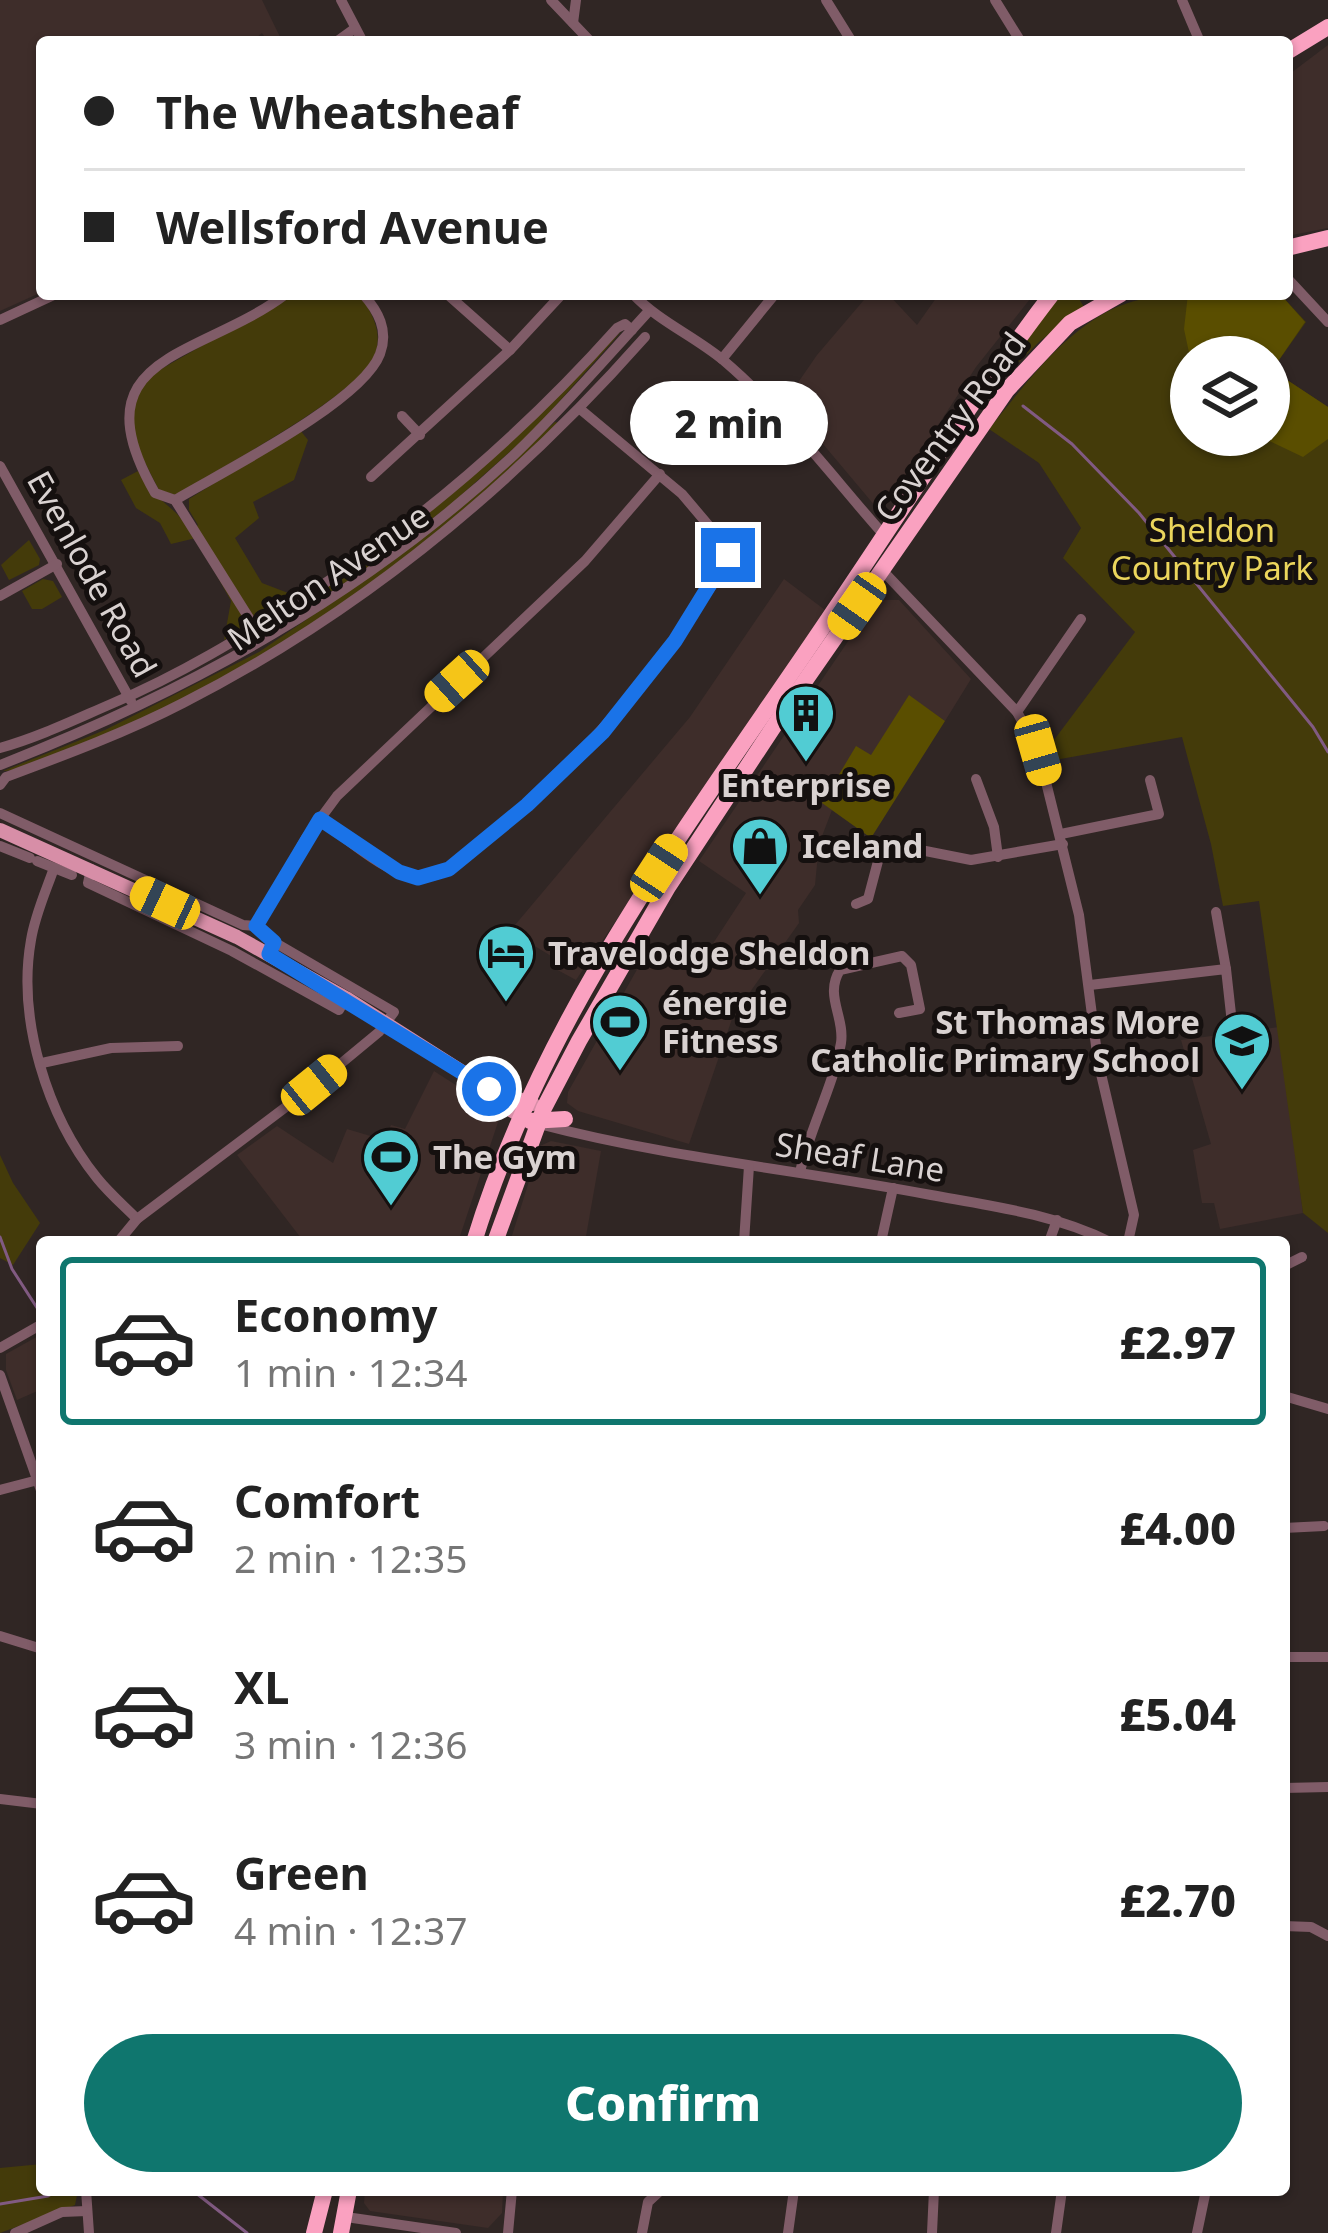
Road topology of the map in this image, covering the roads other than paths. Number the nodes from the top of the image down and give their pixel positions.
1 (341, 0) edge
2 (551, 0) edge
3 (576, 0) edge
4 (826, 0) edge
5 (995, 0) edge
6 (1183, 0) edge
7 (573, 23) junction
8 (1328, 27) edge
9 (354, 29) junction
10 (344, 36) edge
11 (359, 36) edge
12 (585, 36) edge
13 (848, 36) edge
14 (1017, 36) edge
15 (1198, 36) edge
16 (1293, 48) edge
17 (1328, 238) edge
18 (1293, 247) edge
19 (1293, 285) edge
20 (43, 300) edge
21 (277, 300) edge
22 (367, 300) edge
23 (454, 300) edge
24 (556, 300) edge
25 (638, 300) edge
26 (770, 300) edge
27 (1048, 300) edge
28 (1109, 300) edge
29 (648, 312) junction
30 (0, 320) edge
31 (1328, 322) edge
32 (632, 329) junction
33 (643, 340) dead end
34 (510, 350) junction
35 (722, 359) junction
36 (589, 389) junction
37 (1007, 389) junction
38 (580, 409) junction
39 (402, 416) dead end
40 (561, 418) junction
41 (420, 435) junction
42 (368, 460) dead end
43 (0, 466) edge
44 (660, 474) junction
45 (175, 500) junction
46 (883, 534) junction
47 (57, 564) junction
48 (882, 570) junction
49 (0, 596) edge
50 (1081, 619) dead end
51 (256, 630) junction
52 (263, 642) junction
53 (133, 703) junction
54 (1017, 712) junction
55 (0, 748) edge
56 (0, 776) edge
57 (976, 779) dead end
58 (1150, 780) dead end
59 (0, 813) edge
60 (320, 819) junction
61 (0, 830) edge
62 (1062, 839) junction
63 (0, 846) edge
64 (998, 857) junction
65 (54, 868) junction
66 (72, 875) dead end
67 (90, 876) junction
68 (856, 904) dead end
69 (1216, 912) dead end
70 (244, 928) junction
71 (272, 948) junction
72 (1226, 969) junction
73 (1090, 985) junction
74 (346, 998) junction
75 (899, 1013) dead end
76 (386, 1023) junction
77 (1233, 1032) dead end
78 (178, 1046) dead end
79 (42, 1064) junction
80 (530, 1112) junction
81 (564, 1125) joint
82 (749, 1166) junction
83 (800, 1172) junction
84 (893, 1188) junction
85 (137, 1219) junction
86 (1057, 1220) junction
87 (123, 1236) edge
88 (478, 1236) edge
89 (494, 1236) edge
90 (744, 1236) edge
91 (882, 1236) edge
92 (1051, 1236) edge
93 (1096, 1236) edge
94 (1129, 1236) edge
95 (36, 1327) edge
96 (0, 1348) edge
97 (0, 1375) edge
98 (1290, 1398) edge
99 (1328, 1409) edge
100 (36, 1475) edge
101 (36, 1486) edge
102 (0, 1490) edge
103 (1324, 1526) dead end
104 (1290, 1528) edge
105 (0, 1636) edge
106 (36, 1647) edge
107 (1328, 1657) edge
108 (1290, 1658) edge
109 (1328, 1787) edge
110 (1290, 1788) edge
111 (0, 1798) edge
112 (36, 1803) edge
113 (1290, 1926) edge
114 (1328, 1936) edge
115 (86, 2196) edge
116 (324, 2196) edge
117 (511, 2196) edge
118 (643, 2196) edge
119 (654, 2196) edge
120 (793, 2196) edge
121 (934, 2196) edge
122 (1061, 2196) edge
123 (1205, 2196) edge
124 (648, 2202) junction
125 (87, 2211) junction
126 (344, 2225) edge
127 (448, 2232) edge
128 (15, 2233) edge
129 (89, 2233) edge
130 (318, 2233) edge
131 (508, 2233) edge
132 (642, 2233) edge
133 (788, 2233) edge
134 (932, 2233) edge
135 (1056, 2233) edge
136 (1197, 2233) edge

1 - 9 street
2 - 7 street
3 - 7 street
4 - 13 street
5 - 14 street
6 - 15 street
7 - 12 street
8 - 16 highway
9 - 10 street
9 - 11 street
17 - 18 highway
19 - 31 street
20 - 30 street
21 - 45 street
22 - 45 street
23 - 34 street
24 - 34 street
25 - 29 street
26 - 35 street
27 - 46 highway, Coventry Road
28 - 37 highway, Coventry Road
29 - 32 street, Melton Avenue
29 - 35 street
32 - 36 street, Melton Avenue
32 - 51 street, Melton Avenue
33 - 36 street, Melton Avenue
34 - 41 street
35 - 46 street
36 - 38 street, Melton Avenue
36 - 40 street, Melton Avenue
37 - 46 highway
37 - 48 highway, Coventry Road
38 - 40 street, Melton Avenue
38 - 44 street
39 - 41 street
40 - 52 street, Melton Avenue
40 - 56 street, Melton Avenue
41 - 42 street
43 - 47 street, Evenlode Road
44 - 60 street
44 - 60 street
45 - 51 street
46 - 80 highway, Coventry Road
47 - 49 street
47 - 53 street, Evenlode Road
48 - 54 street
48 - 80 highway, Coventry Road
50 - 54 street
51 - 52 street
51 - 53 street, Melton Avenue
52 - 53 street, Melton Avenue
53 - 55 street, Melton Avenue
53 - 56 street, Melton Avenue
54 - 62 street
57 - 64 street
58 - 62 street
59 - 70 street
60 - 70 street
61 - 67 main road
62 - 64 street
62 - 73 street
63 - 65 street
64 - 68 street
65 - 66 street
65 - 79 street
67 - 70 main road
67 - 74 street
69 - 72 street
70 - 71 main road
70 - 71 street
71 - 74 main road
71 - 76 street
72 - 73 street
72 - 77 street
73 - 94 street
74 - 76 main road
75 - 83 street
76 - 80 main road
76 - 85 street
78 - 79 street
79 - 85 street
80 - 81 highway
80 - 88 highway, Coventry Road
80 - 89 highway, Coventry Road
81 - 82 street, Sheaf Lane
82 - 83 street, Sheaf Lane
82 - 90 street
83 - 84 street, Sheaf Lane
84 - 86 street, Sheaf Lane
84 - 91 street
85 - 87 street
86 - 92 street
86 - 93 street, Sheaf Lane
95 - 96 street
97 - 100 street
98 - 99 street
101 - 102 street
103 - 104 street
105 - 106 street
107 - 108 street
109 - 110 street
111 - 112 street
113 - 114 street
115 - 125 street
116 - 130 highway
117 - 131 street
118 - 124 street
119 - 124 street
120 - 133 street
121 - 134 street
122 - 135 street
123 - 136 street
124 - 132 street
125 - 128 street
125 - 129 street
126 - 127 street
126 - 130 highway

